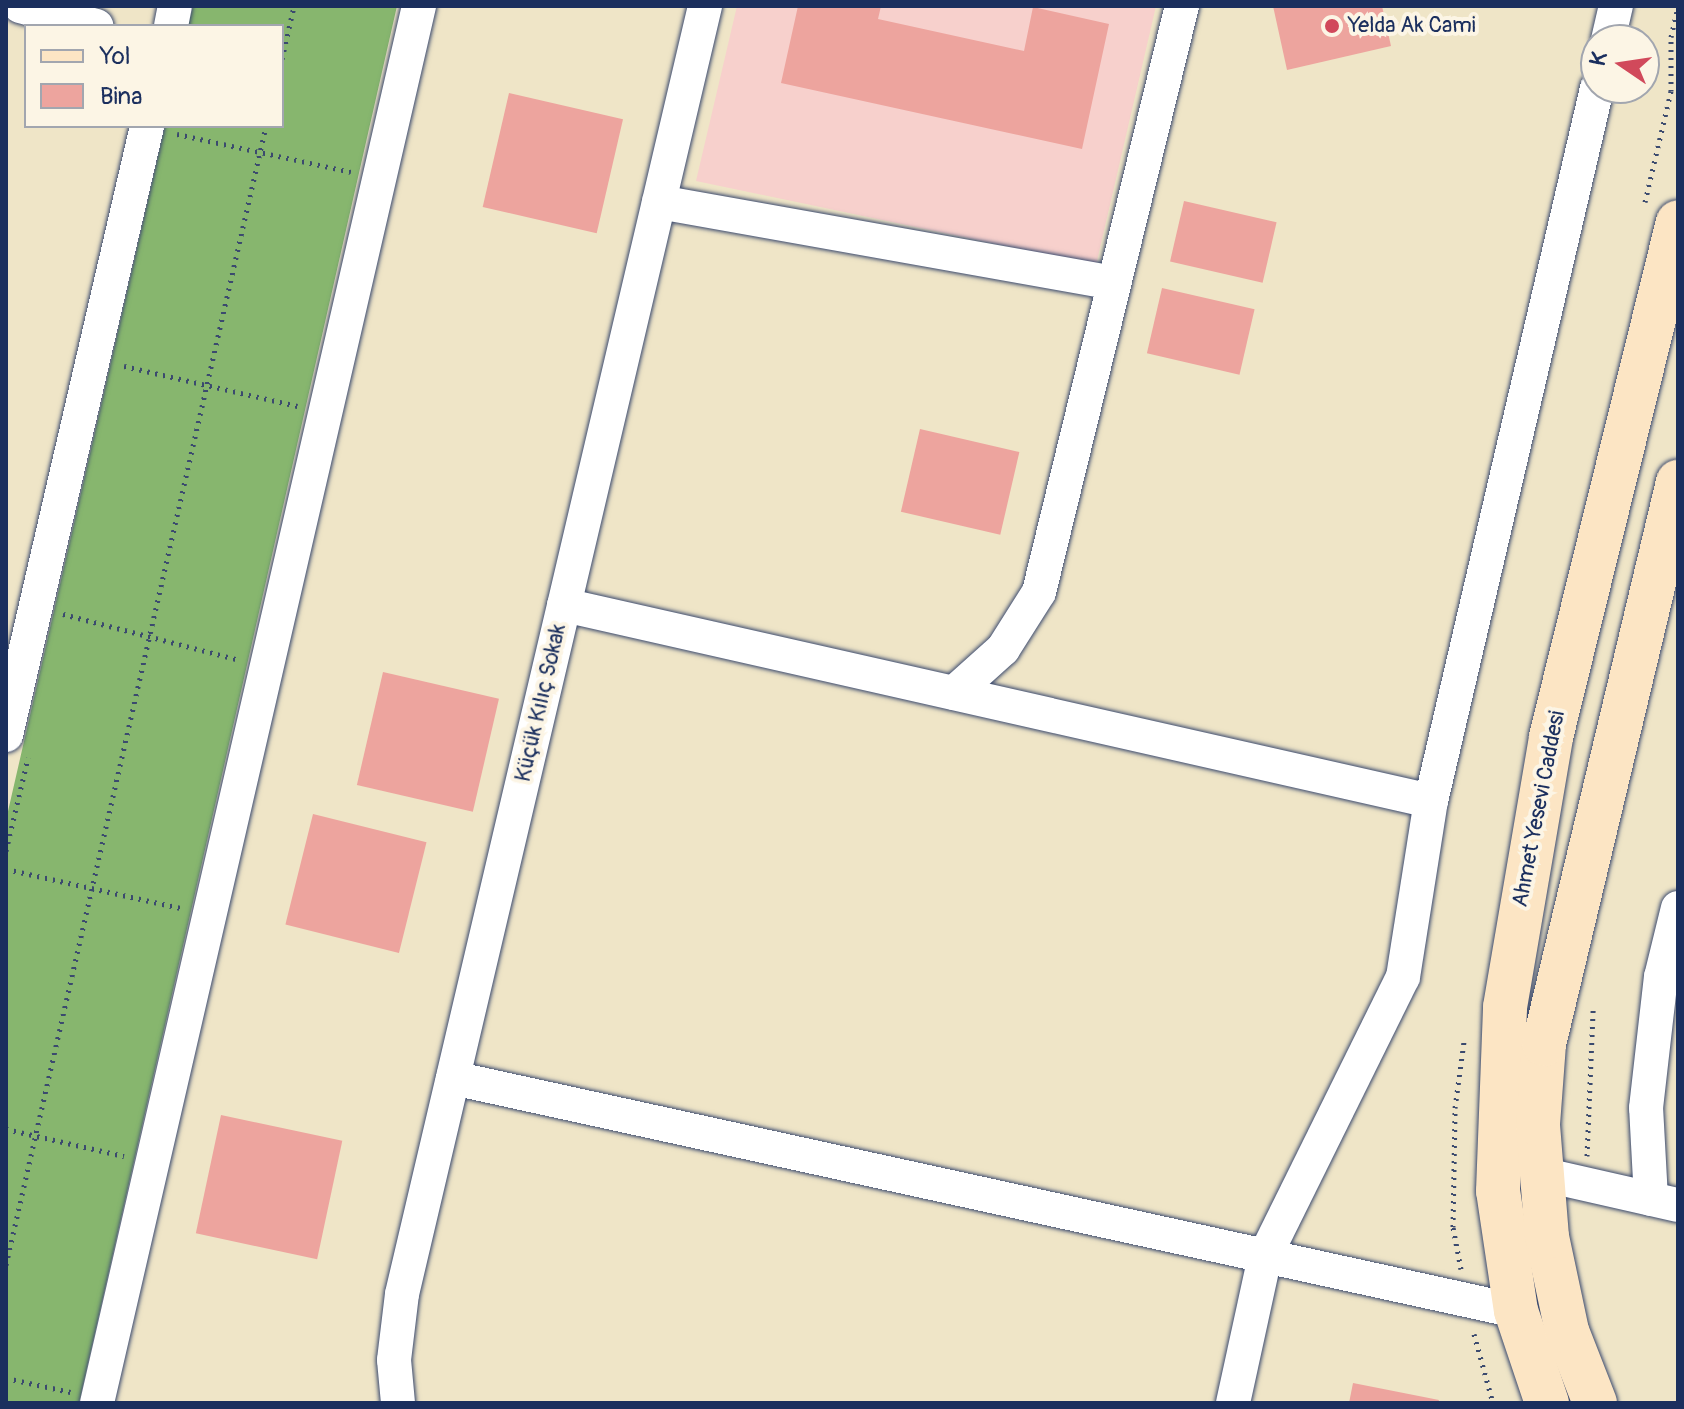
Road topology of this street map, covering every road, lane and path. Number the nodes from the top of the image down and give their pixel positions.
1 (20, 6) edge
2 (294, 6) edge
3 (419, 6) edge
4 (705, 6) edge
5 (1182, 6) edge
6 (88, 24) edge
7 (284, 50) edge
8 (1593, 104) edge
9 (147, 128) edge
10 (156, 128) edge
11 (266, 128) edge
12 (260, 151) junction
13 (379, 177) junction
14 (659, 202) junction
15 (1678, 222) edge
16 (1113, 283) junction
17 (93, 358) junction
18 (207, 384) junction
19 (325, 412) junction
20 (1678, 482) edge
21 (564, 605) junction
22 (36, 607) junction
23 (149, 637) junction
24 (267, 667) junction
25 (954, 693) junction
26 (6, 735) edge
27 (1431, 801) junction
28 (6, 869) edge
29 (91, 888) junction
30 (182, 908) dead end
31 (1678, 908) edge
32 (453, 1078) junction
33 (6, 1129) edge
34 (35, 1136) junction
35 (153, 1162) junction
36 (1541, 1174) junction
37 (1664, 1202) edge
38 (1265, 1256) junction
39 (6, 1265) edge
40 (1516, 1311) junction
41 (6, 1378) edge
42 (98, 1401) edge
43 (398, 1403) edge
44 (1233, 1403) edge
45 (1547, 1403) edge
46 (1595, 1403) edge

1 - 6 street
2 - 7 path
3 - 13 street
4 - 14 street, Küçük Kılıç Sokak
5 - 16 street
8 - 27 street
9 - 17 street
10 - 12 path
11 - 12 path
12 - 13 path
12 - 18 path
13 - 19 street
14 - 16 street
14 - 21 street, Küçük Kılıç Sokak
15 - 40 main road, Ahmet Yesevi Caddesi
16 - 25 street
17 - 18 path
17 - 22 street
18 - 19 path
18 - 23 path
19 - 24 street
20 - 36 main road
21 - 25 street
21 - 32 street, Küçük Kılıç Sokak
22 - 23 path
22 - 26 street
23 - 24 path
23 - 29 path
24 - 35 street
25 - 27 street
27 - 38 street
28 - 29 path
29 - 30 path
29 - 34 path
31 - 37 street
32 - 38 street
32 - 43 street, Küçük Kılıç Sokak
33 - 34 path
34 - 35 path
34 - 39 path
35 - 42 street
36 - 37 street
36 - 46 main road
38 - 40 street
38 - 44 street
40 - 45 main road, Ahmet Yesevi Caddesi
41 - 42 path

